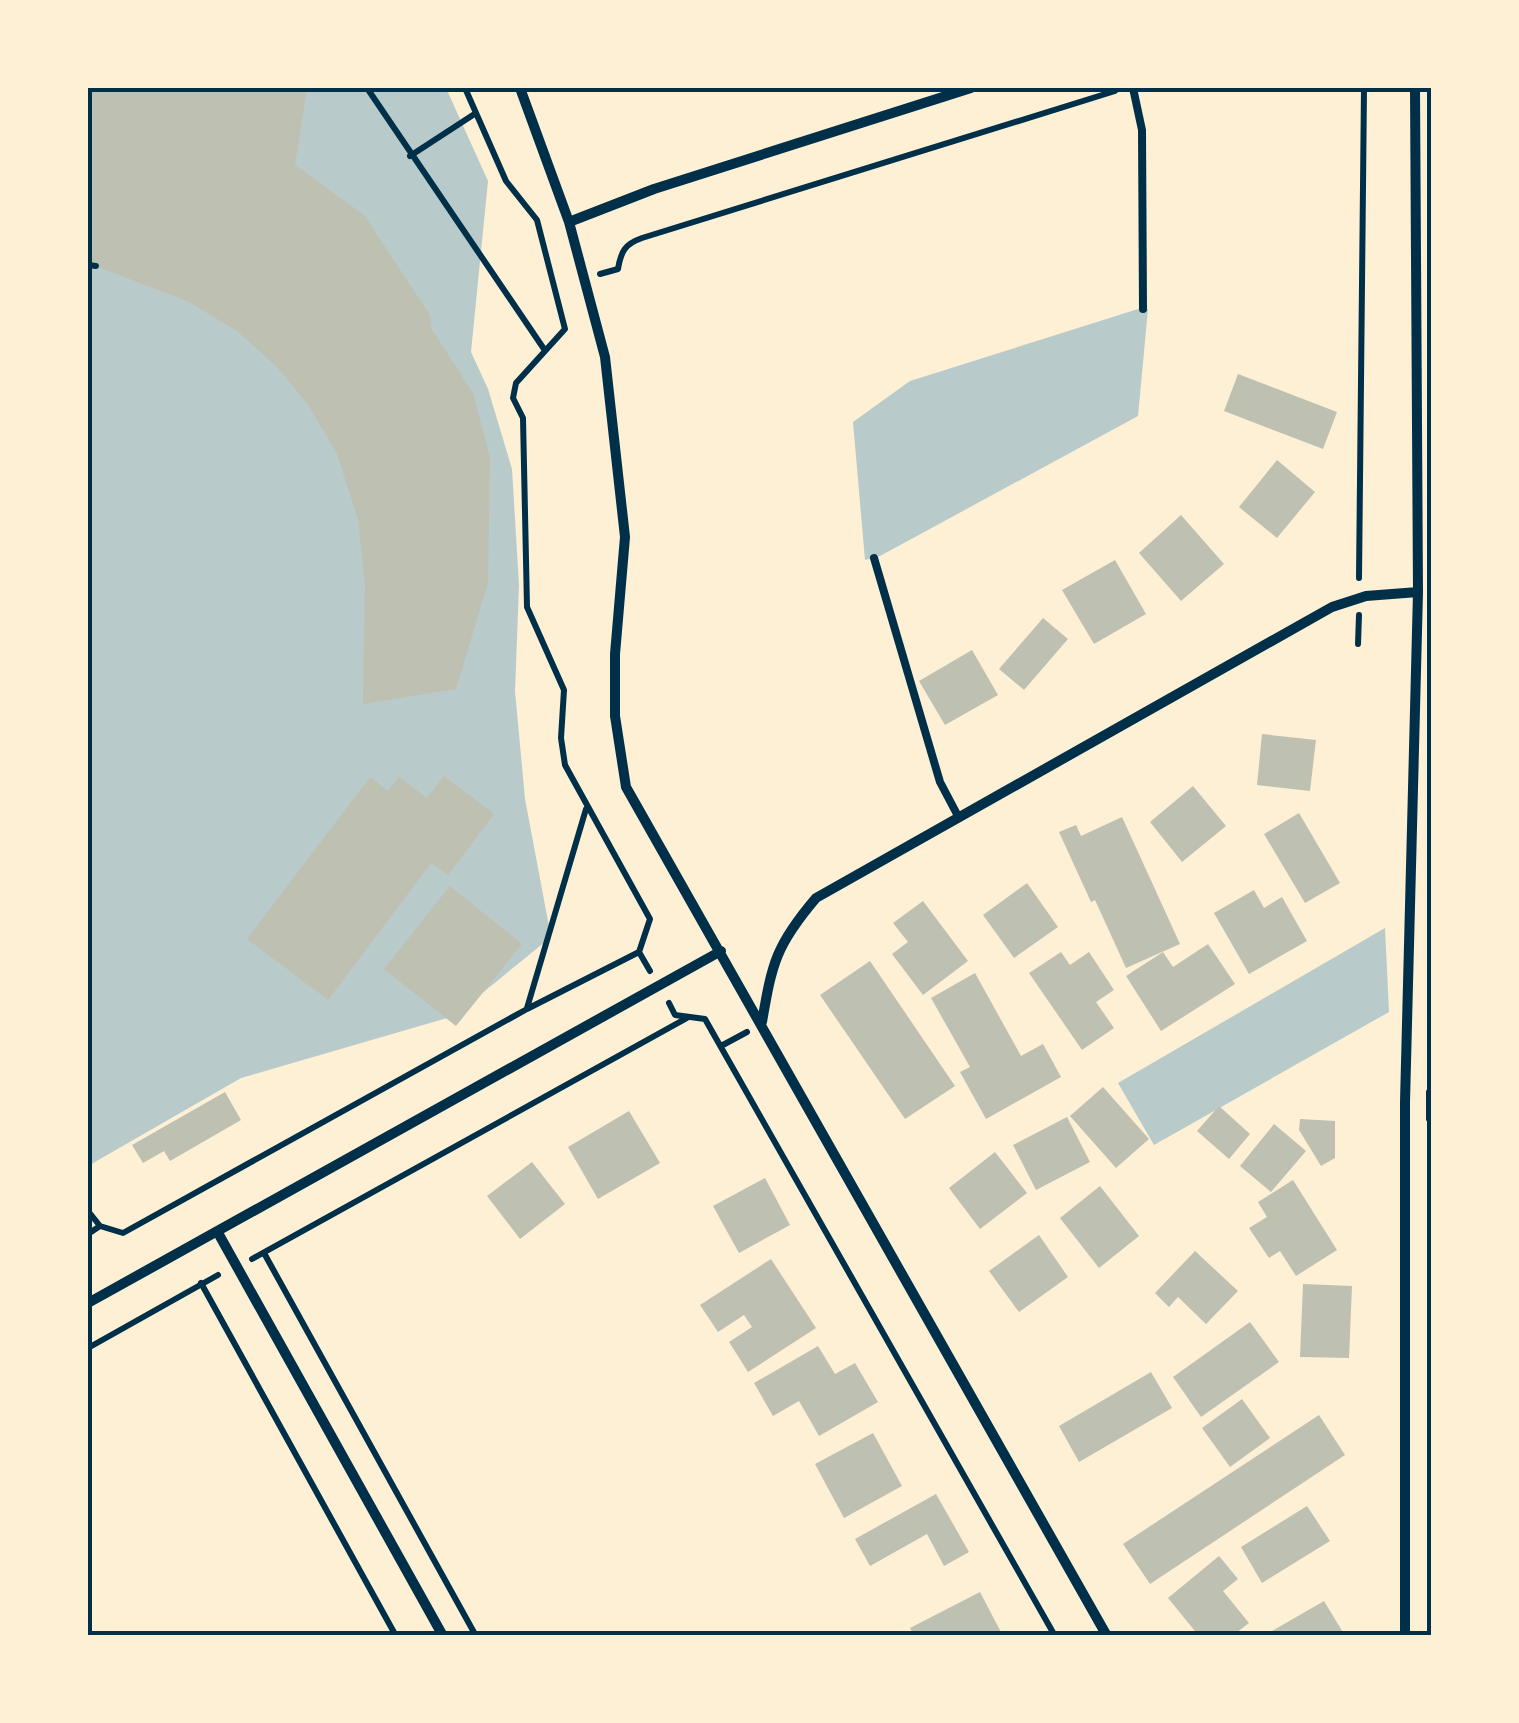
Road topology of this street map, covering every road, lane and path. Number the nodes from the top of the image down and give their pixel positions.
1 (367, 88) edge
2 (465, 88) edge
3 (520, 88) edge
4 (971, 88) edge
5 (1130, 88) edge
6 (1364, 88) edge
7 (1415, 88) edge
8 (476, 112) junction
9 (410, 156) junction
10 (570, 222) junction
11 (584, 278) junction
12 (556, 289) junction
13 (1143, 309) dead end
14 (544, 350) junction
15 (1360, 542) dead end
16 (874, 558) dead end
17 (1418, 592) junction
18 (586, 808) junction
19 (960, 818) junction
20 (639, 952) junction
21 (721, 952) junction
22 (659, 986) junction
23 (527, 1009) junction
24 (688, 1017) junction
25 (762, 1024) junction
26 (88, 1211) edge
27 (100, 1226) junction
28 (218, 1231) junction
29 (88, 1234) edge
30 (264, 1253) junction
31 (237, 1266) junction
32 (202, 1283) junction
33 (88, 1302) edge
34 (88, 1348) edge
35 (396, 1636) edge
36 (443, 1636) edge
37 (476, 1636) edge
38 (1056, 1636) edge
39 (1107, 1636) edge
40 (1405, 1636) edge

1 - 9 path
2 - 8 path
3 - 10 street
4 - 10 street
5 - 11 path
5 - 13 lane
6 - 15 path
7 - 17 street
8 - 9 path
8 - 12 path
9 - 14 path
10 - 11 street
11 - 12 path
11 - 21 street
12 - 14 path
14 - 18 path
16 - 19 lane
17 - 19 street
17 - 40 street
18 - 20 path
18 - 23 path
19 - 25 street
20 - 22 path
20 - 23 path
21 - 22 street
21 - 25 street
22 - 24 path
22 - 28 street
23 - 27 path
24 - 30 path
24 - 38 path
25 - 39 street
26 - 27 path
27 - 29 path
28 - 31 street
28 - 33 street
30 - 31 path
30 - 37 path
31 - 32 path
31 - 36 street
32 - 34 path
32 - 35 path

